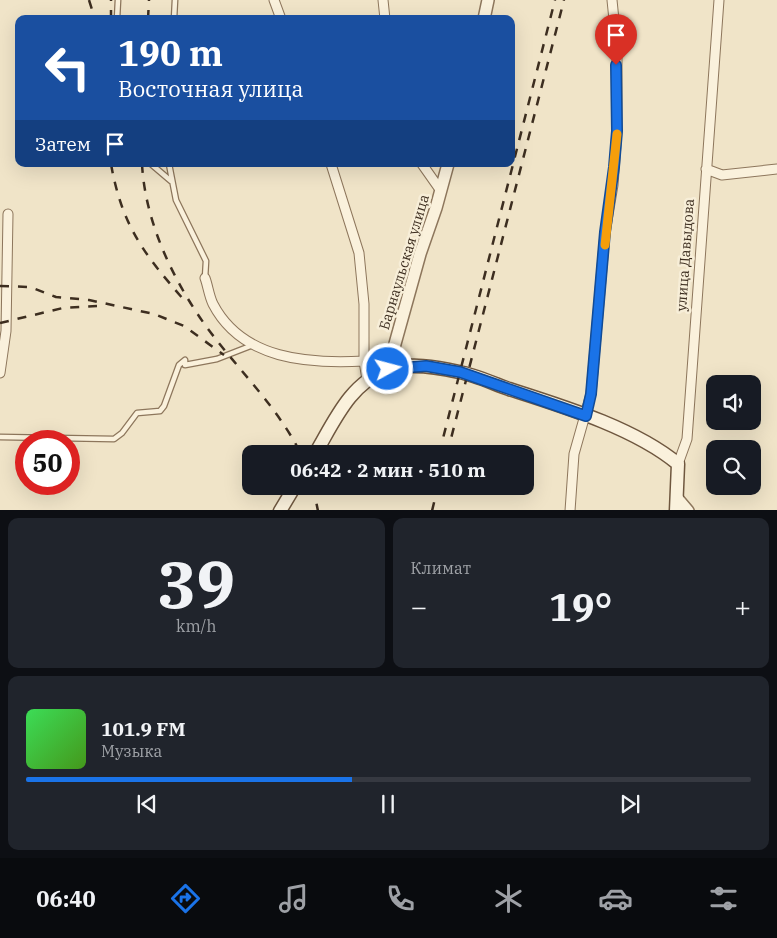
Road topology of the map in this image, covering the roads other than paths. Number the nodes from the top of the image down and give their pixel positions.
1 (118, 0) edge
2 (175, 0) edge
3 (274, 0) edge
4 (383, 0) edge
5 (488, 0) edge
6 (612, 0) edge
7 (719, 0) edge
8 (117, 15) edge
9 (174, 15) edge
10 (279, 15) edge
11 (385, 15) edge
12 (485, 15) edge
13 (154, 167) edge
14 (169, 167) edge
15 (331, 167) edge
16 (424, 167) edge
17 (447, 167) edge
18 (706, 169) junction
19 (777, 169) edge
20 (171, 181) junction
21 (441, 191) junction
22 (8, 214) dead end
23 (205, 278) joint
24 (254, 345) junction
25 (364, 361) junction
26 (388, 369) junction
27 (0, 373) edge
28 (367, 380) junction
29 (586, 416) junction
30 (0, 437) edge
31 (320, 445) edge
32 (678, 464) junction
33 (290, 495) edge
34 (676, 504) edge
35 (282, 509) edge
36 (570, 510) edge
37 (688, 510) edge

1 - 8 lane
2 - 9 lane
3 - 10 street
4 - 11 street
5 - 12 street
6 - 29 street
7 - 18 street, улица Давыдова
13 - 20 lane
14 - 20 lane
15 - 25 street
16 - 21 street
17 - 21 street, Барнаульская улица
18 - 19 street
18 - 32 street, улица Давыдова
20 - 23 lane
21 - 26 street, Барнаульская улица
22 - 27 street
23 - 24 street
24 - 25 street
24 - 30 lane
25 - 28 street
26 - 28 main road
26 - 29 main road
28 - 31 main road
29 - 32 main road
29 - 36 street
32 - 34 main road, улица Давыдова
33 - 35 main road
34 - 37 street

